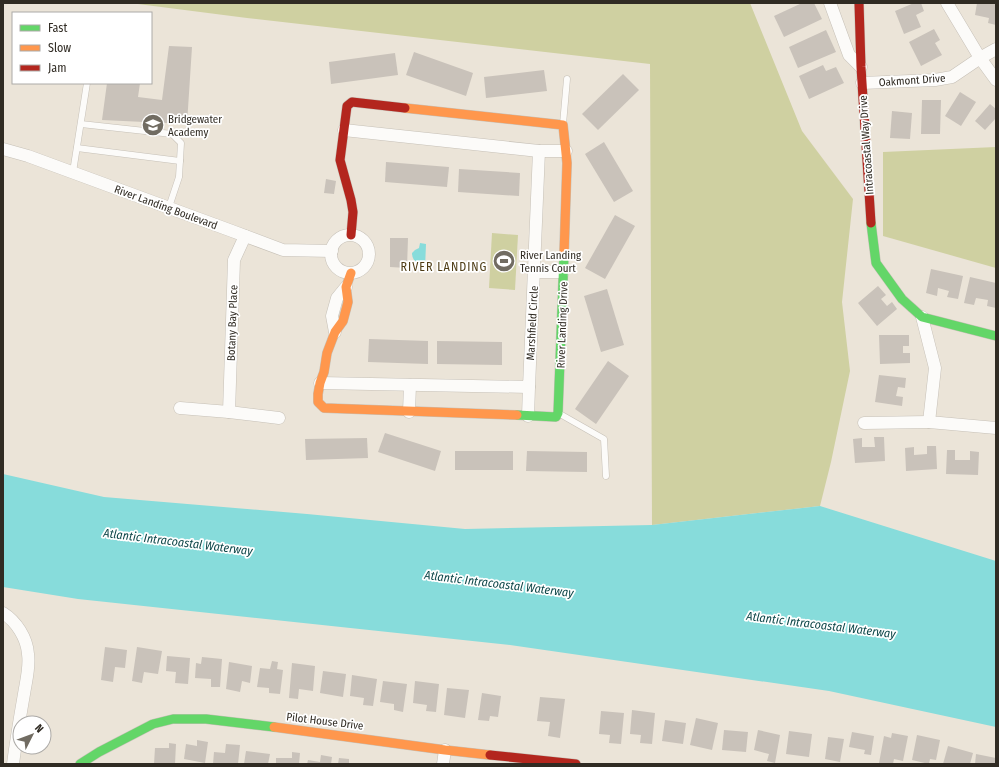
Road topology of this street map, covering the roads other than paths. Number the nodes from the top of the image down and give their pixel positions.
1 (830, 3) edge
2 (859, 3) edge
3 (947, 3) edge
4 (996, 49) edge
5 (980, 58) junction
6 (860, 67) junction
7 (567, 79) dead end
8 (996, 80) edge
9 (862, 83) junction
10 (87, 84) edge
11 (81, 124) junction
12 (563, 125) junction
13 (344, 130) junction
14 (77, 148) junction
15 (3, 149) edge
16 (539, 151) junction
17 (566, 152) junction
18 (180, 161) junction
19 (73, 172) junction
20 (169, 207) junction
21 (351, 235) junction
22 (245, 236) junction
23 (332, 251) junction
24 (534, 272) junction
25 (564, 272) junction
26 (351, 273) junction
27 (346, 287) joint
28 (922, 317) junction
29 (335, 332) joint
30 (996, 336) edge
31 (320, 382) junction
32 (410, 385) junction
33 (529, 387) junction
34 (180, 408) dead end
35 (229, 412) junction
36 (409, 412) junction
37 (558, 413) junction
38 (528, 416) junction
39 (279, 418) dead end
40 (929, 422) junction
41 (864, 424) dead end
42 (996, 428) edge
43 (606, 476) dead end
44 (3, 613) edge
45 (445, 750) junction
46 (13, 764) edge
47 (80, 764) edge
48 (443, 764) edge
49 (576, 764) edge

1 - 6 street
2 - 6 street, Intracoastal Way Drive
3 - 5 street
4 - 5 street, Oakmont Drive
5 - 8 street
5 - 9 street, Oakmont Drive
6 - 9 street, Intracoastal Way Drive
7 - 12 lane
9 - 28 street, Intracoastal Way Drive
10 - 11 lane
11 - 14 lane
11 - 18 lane
12 - 13 street
12 - 17 street, River Landing Drive
13 - 16 street
13 - 21 street
14 - 18 lane
14 - 19 lane
15 - 19 street, River Landing Boulevard
16 - 17 street
16 - 24 street, Marshfield Circle
17 - 25 street, River Landing Drive
18 - 20 lane
19 - 20 street, River Landing Boulevard
20 - 22 street, River Landing Boulevard
21 - 23 street
21 - 26 street
22 - 23 street, River Landing Boulevard
22 - 35 street, Botany Bay Place
23 - 26 street
24 - 25 street
24 - 33 street, Marshfield Circle
25 - 37 street, River Landing Drive
26 - 27 street
27 - 29 street
28 - 30 street
28 - 40 street
29 - 31 street
31 - 32 street
31 - 36 street
32 - 33 street
32 - 36 street
33 - 38 street, Marshfield Circle
34 - 35 street
35 - 39 street
36 - 38 street
37 - 38 street
37 - 43 lane
40 - 41 street
40 - 42 street
44 - 46 street
45 - 47 street, Pilot House Drive
45 - 48 street
45 - 49 street, Pilot House Drive

